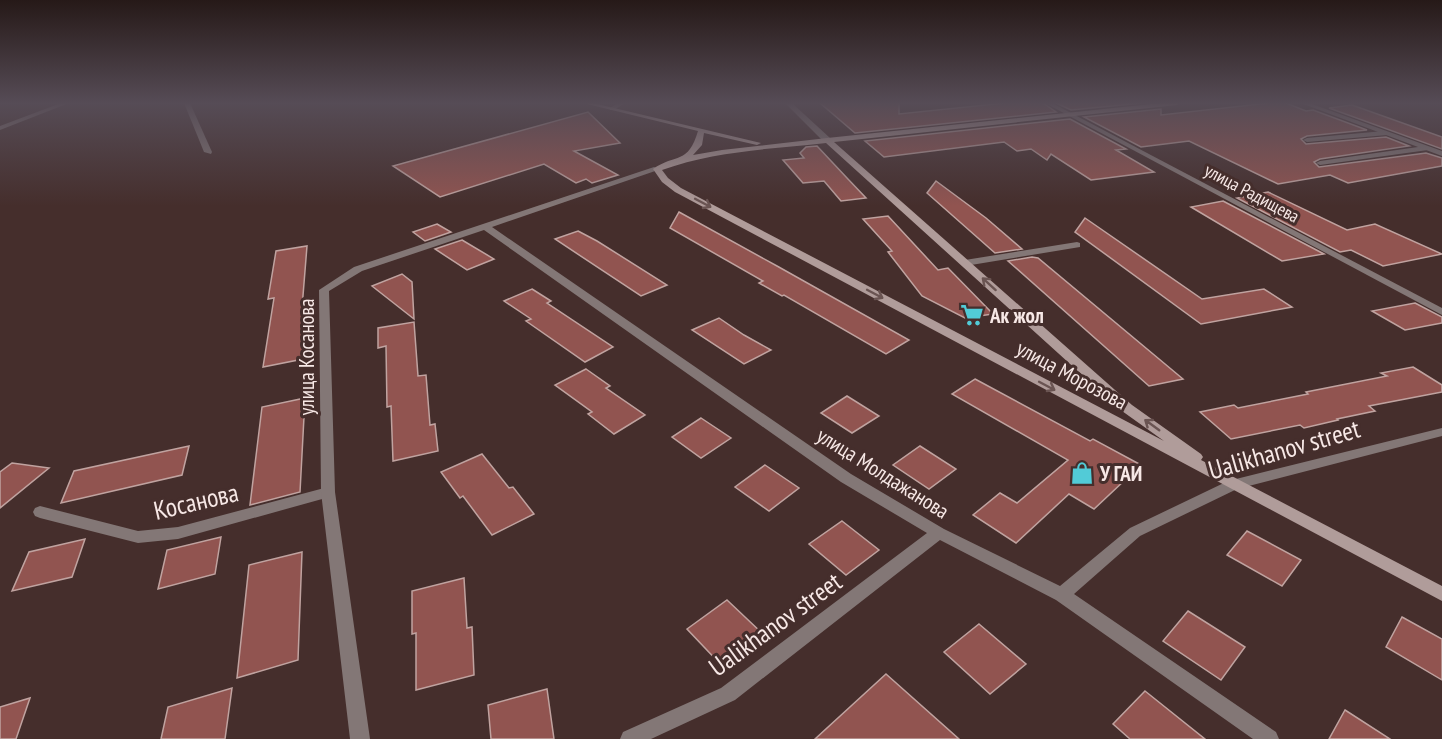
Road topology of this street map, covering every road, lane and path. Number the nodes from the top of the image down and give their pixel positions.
1 (202, 137) edge
2 (700, 137) edge
3 (729, 137) edge
4 (824, 137) edge
5 (850, 137) edge
6 (1113, 137) edge
7 (1331, 137) edge
8 (1398, 137) edge
9 (827, 140) junction
10 (1307, 140) dead end
11 (773, 146) junction
12 (1425, 148) junction
13 (208, 152) dead end
14 (1440, 152) edge
15 (685, 159) junction
16 (1320, 163) dead end
17 (657, 169) junction
18 (486, 226) junction
19 (1077, 245) dead end
20 (965, 263) junction
21 (1442, 312) edge
22 (1442, 432) edge
23 (1233, 484) junction
24 (328, 492) junction
25 (40, 512) dead end
26 (939, 533) junction
27 (1442, 594) edge
28 (1062, 595) junction
29 (360, 739) edge
30 (630, 739) edge
31 (1269, 739) edge

1 - 13 street
2 - 15 main road
3 - 11 main road
4 - 9 street
5 - 9 main road
6 - 21 street, улица Радищева
7 - 10 street
8 - 12 street
9 - 11 main road
9 - 20 main road
11 - 15 main road
12 - 14 street
12 - 16 street
15 - 17 main road
17 - 18 street, улица Косанова
17 -> 23 main road, улица Морозова
18 - 24 street, улица Косанова
18 - 26 street, улица Молдажанова
19 - 20 street
23 -> 20 main road
22 - 23 street, Ualikhanov street
23 - 27 main road, улица Морозова
23 - 28 street, Ualikhanov street
24 - 25 street, Косанова
24 - 29 street, улица Косанова
26 - 28 street, улица Молдажанова
26 - 30 street, Ualikhanov street
28 - 31 street, улица Молдажанова

